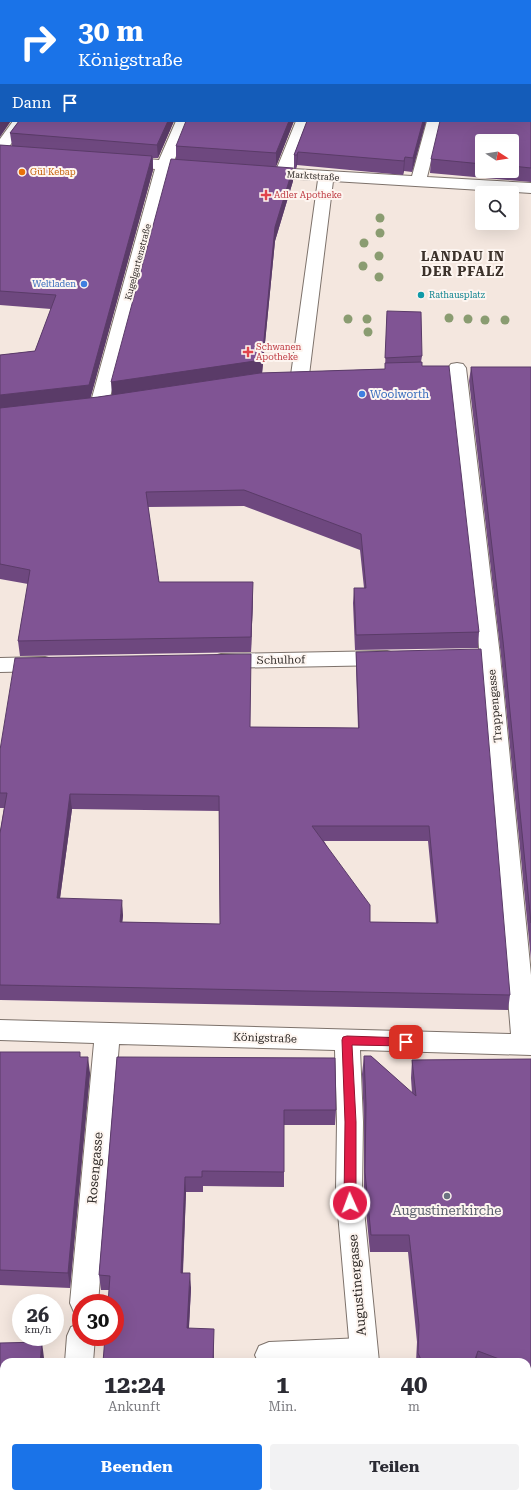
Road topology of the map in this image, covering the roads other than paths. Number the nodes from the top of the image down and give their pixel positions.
1 (20, 122) edge
2 (183, 122) edge
3 (303, 122) edge
4 (434, 122) edge
5 (0, 149) edge
6 (0, 152) edge
7 (16, 154) edge
8 (110, 161) edge
9 (164, 165) junction
10 (212, 168) edge
11 (251, 171) edge
12 (283, 174) junction
13 (326, 177) junction
14 (418, 182) junction
15 (531, 188) edge
16 (457, 368) dead end
17 (300, 375) edge
18 (99, 405) edge
19 (403, 657) edge
20 (199, 662) edge
21 (64, 664) edge
22 (0, 665) edge
23 (0, 1030) edge
24 (107, 1034) junction
25 (347, 1040) junction
26 (528, 1045) edge
27 (85, 1294) edge
28 (80, 1346) edge
29 (269, 1355) dead end
30 (364, 1356) edge
31 (79, 1358) edge

1 - 5 street
2 - 9 street, Kugelgartenstraße
3 - 12 street
4 - 14 street
6 - 7 street
8 - 9 street
9 - 10 street
9 - 18 street, Kugelgartenstraße
11 - 12 street, Marktstraße
12 - 13 street, Marktstraße
13 - 14 street, Marktstraße
13 - 17 street
14 - 15 street, Marktstraße
16 - 26 street, Trappengasse
19 - 20 street, Schulhof
21 - 22 street
23 - 24 street, Königstraße
24 - 25 street, Königstraße
24 - 27 street, Rosengasse
25 - 26 street, Königstraße
25 - 30 street, Augustinergasse
28 - 31 street
29 - 30 street

